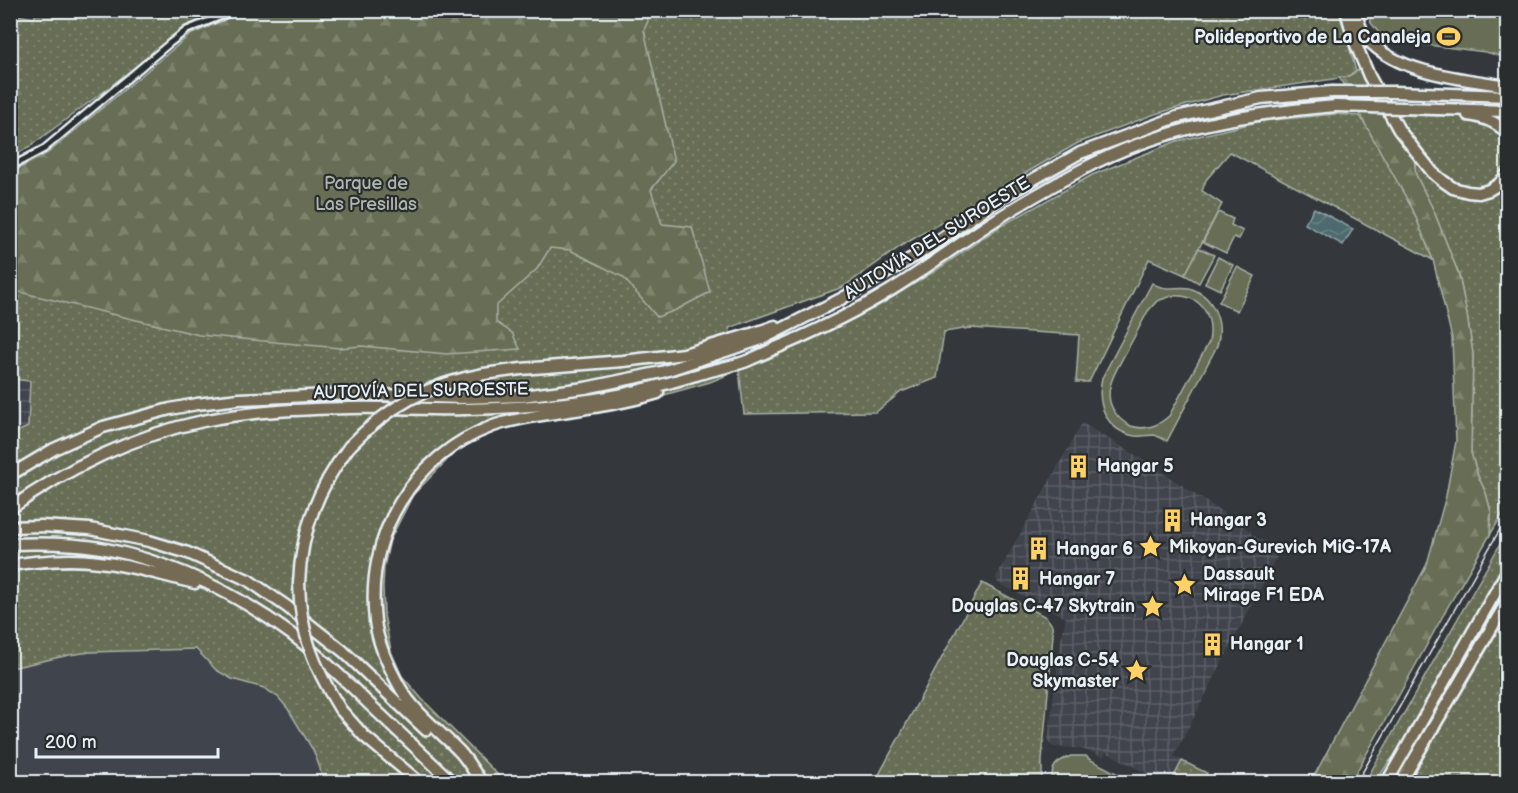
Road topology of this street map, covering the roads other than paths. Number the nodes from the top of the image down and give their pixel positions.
1 (236, 10) edge
2 (1346, 10) edge
3 (1355, 10) edge
4 (1508, 86) edge
5 (1508, 96) edge
6 (1407, 108) junction
7 (1508, 111) edge
8 (1508, 135) edge
9 (10, 167) edge
10 (1508, 173) edge
11 (841, 299) junction
12 (744, 362) junction
13 (10, 475) edge
14 (10, 509) edge
15 (10, 527) edge
16 (10, 544) edge
17 (10, 565) edge
18 (1508, 570) edge
19 (219, 588) junction
20 (1508, 600) edge
21 (482, 782) edge
22 (419, 783) edge
23 (452, 783) edge
24 (1387, 783) edge
25 (1401, 783) edge

1 - 9 street
2 - 10 highway
3 - 4 highway
5 - 11 highway, AUTOVÍA DEL SUROESTE, bridge
6 - 7 highway, AUTOVÍA DEL SUROESTE
6 - 8 highway
6 - 12 highway, AUTOVÍA DEL SUROESTE, bridge
11 - 13 highway, AUTOVÍA DEL SUROESTE
11 - 22 highway, bridge
12 - 14 highway, AUTOVÍA DEL SUROESTE
12 - 21 highway
15 - 21 highway
16 - 19 highway
17 - 19 highway
18 - 24 highway
19 - 23 highway
20 - 25 highway

